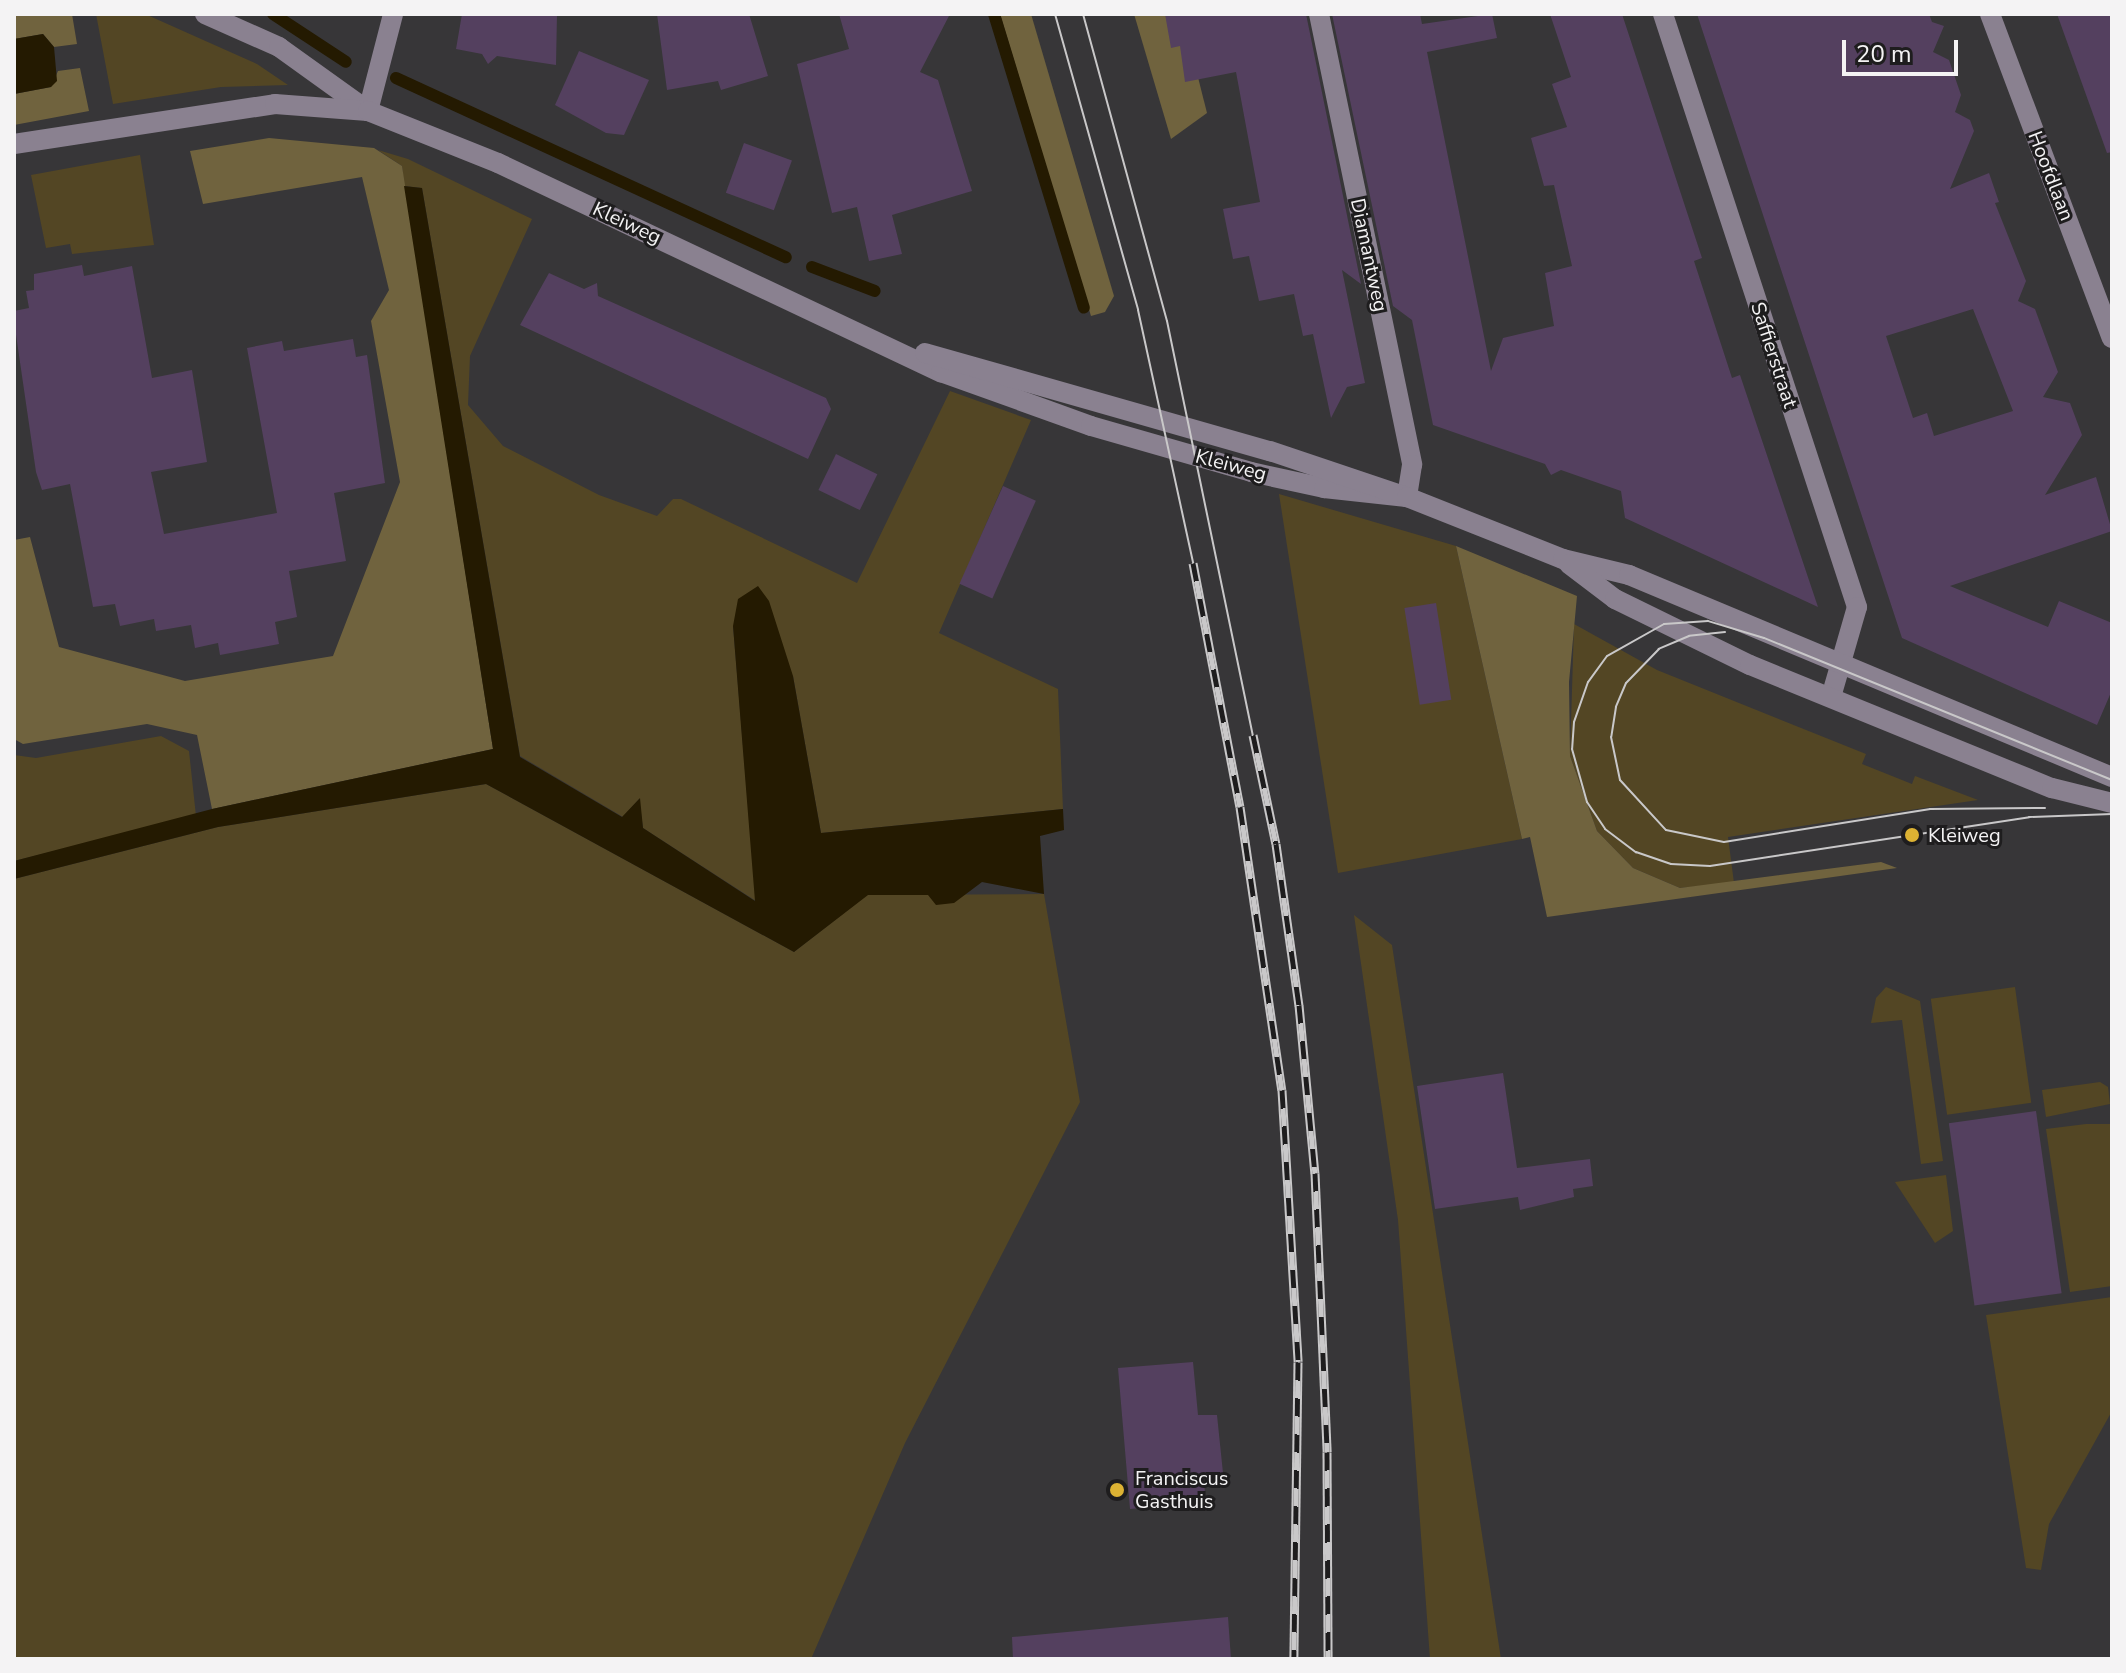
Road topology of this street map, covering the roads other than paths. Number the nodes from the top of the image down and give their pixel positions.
1 (205, 14) edge
2 (393, 14) edge
3 (1319, 14) edge
4 (1663, 14) edge
5 (1990, 14) edge
6 (368, 111) junction
7 (14, 144) edge
8 (2112, 338) edge
9 (1407, 497) junction
10 (1563, 559) junction
11 (1843, 665) junction
12 (1831, 697) junction
13 (2112, 777) edge
14 (2112, 803) edge

1 - 6 street, Kleiweg
2 - 6 street
3 - 9 street, Diamantweg
4 - 11 street, Saffierstraat
5 - 8 street, Hoofdlaan
6 - 7 street, Kleiweg
6 - 9 street, Kleiweg
9 - 10 street, Kleiweg
10 - 11 street, Kleiweg
10 - 12 street, Kleiweg
11 - 12 street, Saffierstraat
11 - 13 street, Kleiweg
12 - 14 street, Kleiweg

